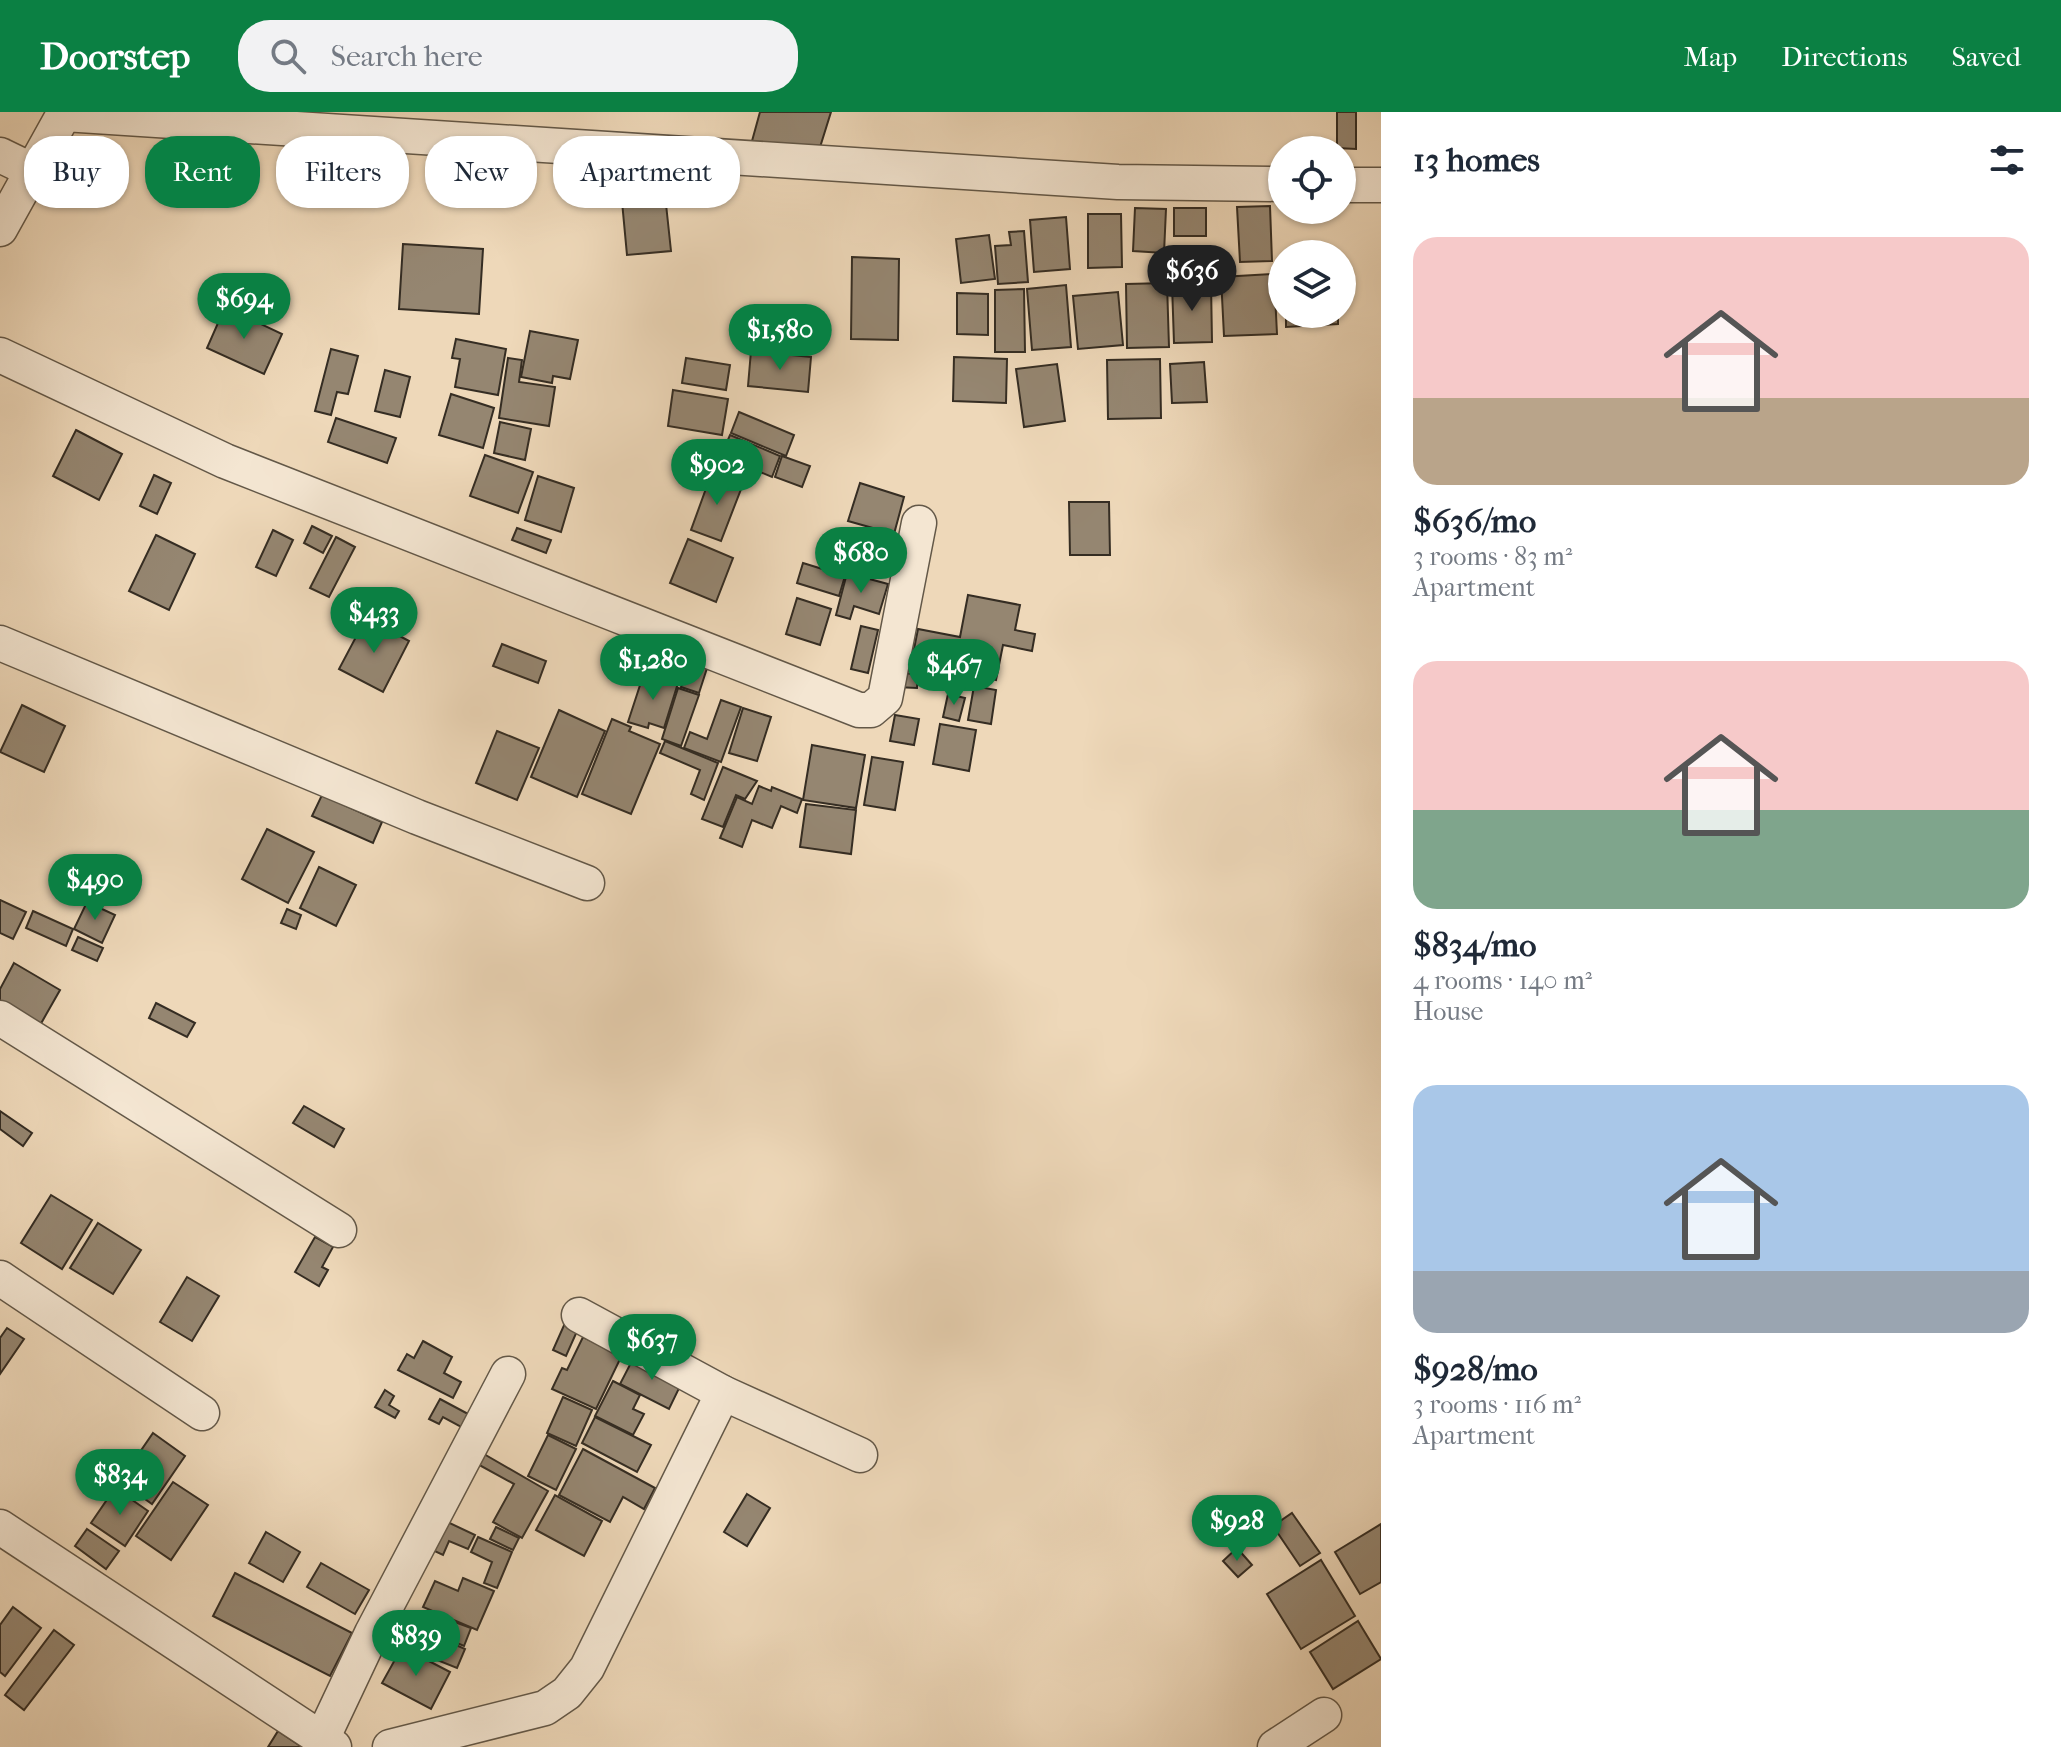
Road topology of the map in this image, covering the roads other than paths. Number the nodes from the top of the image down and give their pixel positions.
1 (64, 113) edge
2 (51, 136) edge
3 (0, 155) edge
4 (24, 167) edge
5 (24, 183) edge
6 (1268, 184) edge
7 (1356, 185) edge
8 (1381, 185) edge
9 (0, 229) edge
10 (0, 355) edge
11 (919, 523) dead end
12 (0, 643) edge
13 (587, 883) dead end
14 (0, 1018) edge
15 (339, 1230) dead end
16 (0, 1278) edge
17 (579, 1315) dead end
18 (508, 1374) dead end
19 (723, 1393) junction
20 (202, 1413) dead end
21 (860, 1455) dead end
22 (0, 1527) edge
23 (1324, 1715) dead end
24 (328, 1743) edge
25 (390, 1747) edge
26 (1275, 1747) edge

1 - 2 street
1 - 6 street
3 - 4 street
5 - 9 street
7 - 8 street
10 - 11 street
12 - 13 street
14 - 15 street
16 - 20 street
17 - 19 street
18 - 24 street
19 - 21 street
19 - 25 street
22 - 24 street
23 - 26 street

